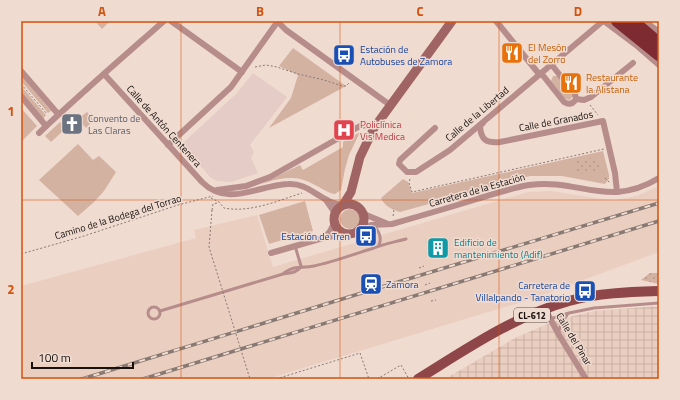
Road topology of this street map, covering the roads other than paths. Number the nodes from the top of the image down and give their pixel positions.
1 (164, 21) edge
2 (171, 21) edge
3 (277, 21) edge
4 (496, 21) edge
5 (604, 21) edge
6 (617, 21) edge
7 (633, 21) edge
8 (645, 21) edge
9 (450, 22) edge
10 (659, 32) edge
11 (659, 43) edge
12 (659, 55) edge
13 (633, 63) dead end
14 (551, 64) junction
15 (659, 65) edge
16 (21, 70) edge
17 (242, 72) junction
18 (104, 74) junction
19 (540, 74) junction
20 (21, 96) edge
21 (576, 99) junction
22 (390, 105) junction
23 (58, 114) junction
24 (483, 122) junction
25 (376, 124) junction
26 (46, 126) junction
27 (435, 128) dead end
28 (38, 133) dead end
29 (168, 145) junction
30 (659, 178) edge
31 (211, 189) junction
32 (351, 191) junction
33 (616, 192) junction
34 (325, 199) junction
35 (342, 205) junction
36 (357, 206) junction
37 (364, 214) junction
38 (335, 218) junction
39 (394, 224) junction
40 (371, 226) junction
41 (362, 228) junction
42 (345, 234) junction
43 (322, 238) junction
44 (406, 239) dead end
45 (379, 245) junction
46 (295, 246) junction
47 (271, 254) dead end
48 (301, 266) junction
49 (659, 290) edge
50 (659, 303) edge
51 (545, 309) junction
52 (160, 311) junction
53 (569, 313) junction
54 (550, 319) junction
55 (559, 335) junction
56 (418, 379) edge
57 (586, 379) edge

1 - 18 street
2 - 17 street
3 - 17 street
3 - 22 street
4 - 19 street
5 - 14 street, Calle de la Libertad
5 - 15 street
6 - 12 highway
7 - 11 highway
8 - 10 street
9 - 22 street
13 - 21 street
14 - 19 street, Calle de la Libertad
14 - 21 street
16 - 23 street
17 - 29 street
18 - 23 street
18 - 29 street, Calle de Antón Centenera
19 - 21 street
19 - 24 street, Calle de la Libertad
20 - 26 street
22 - 25 street
23 - 26 street
24 - 27 street, Calle de la Libertad
24 - 33 street, Calle de Granados
25 - 31 street
25 - 32 street
26 - 28 street
29 - 31 street, Calle de Antón Centenera
30 - 33 street, Carretera de la Estación
31 - 34 street, Calle de Antón Centenera
32 - 35 street
32 - 36 street
33 - 39 street, Carretera de la Estación
34 - 35 street, Calle de Antón Centenera
34 - 38 street, Calle de Antón Centenera
35 - 36 street
35 - 38 street
36 - 37 street
37 - 39 street
37 - 41 street
38 - 42 street
38 - 43 street
39 - 40 street, Carretera de la Estación
40 - 41 street, Carretera de la Estación
40 - 45 lane
41 - 42 street
42 - 43 street
43 - 46 street
44 - 45 lane
45 - 48 lane
46 - 47 street
46 - 48 lane
48 - 52 lane
49 - 51 main road, CL-612
50 - 53 lane
51 - 54 street, Calle del Pinar
51 - 56 main road, CL-612
52 - 52 lane
53 - 54 lane
53 - 55 lane
54 - 55 street, Calle del Pinar
55 - 57 street, Calle del Pinar

